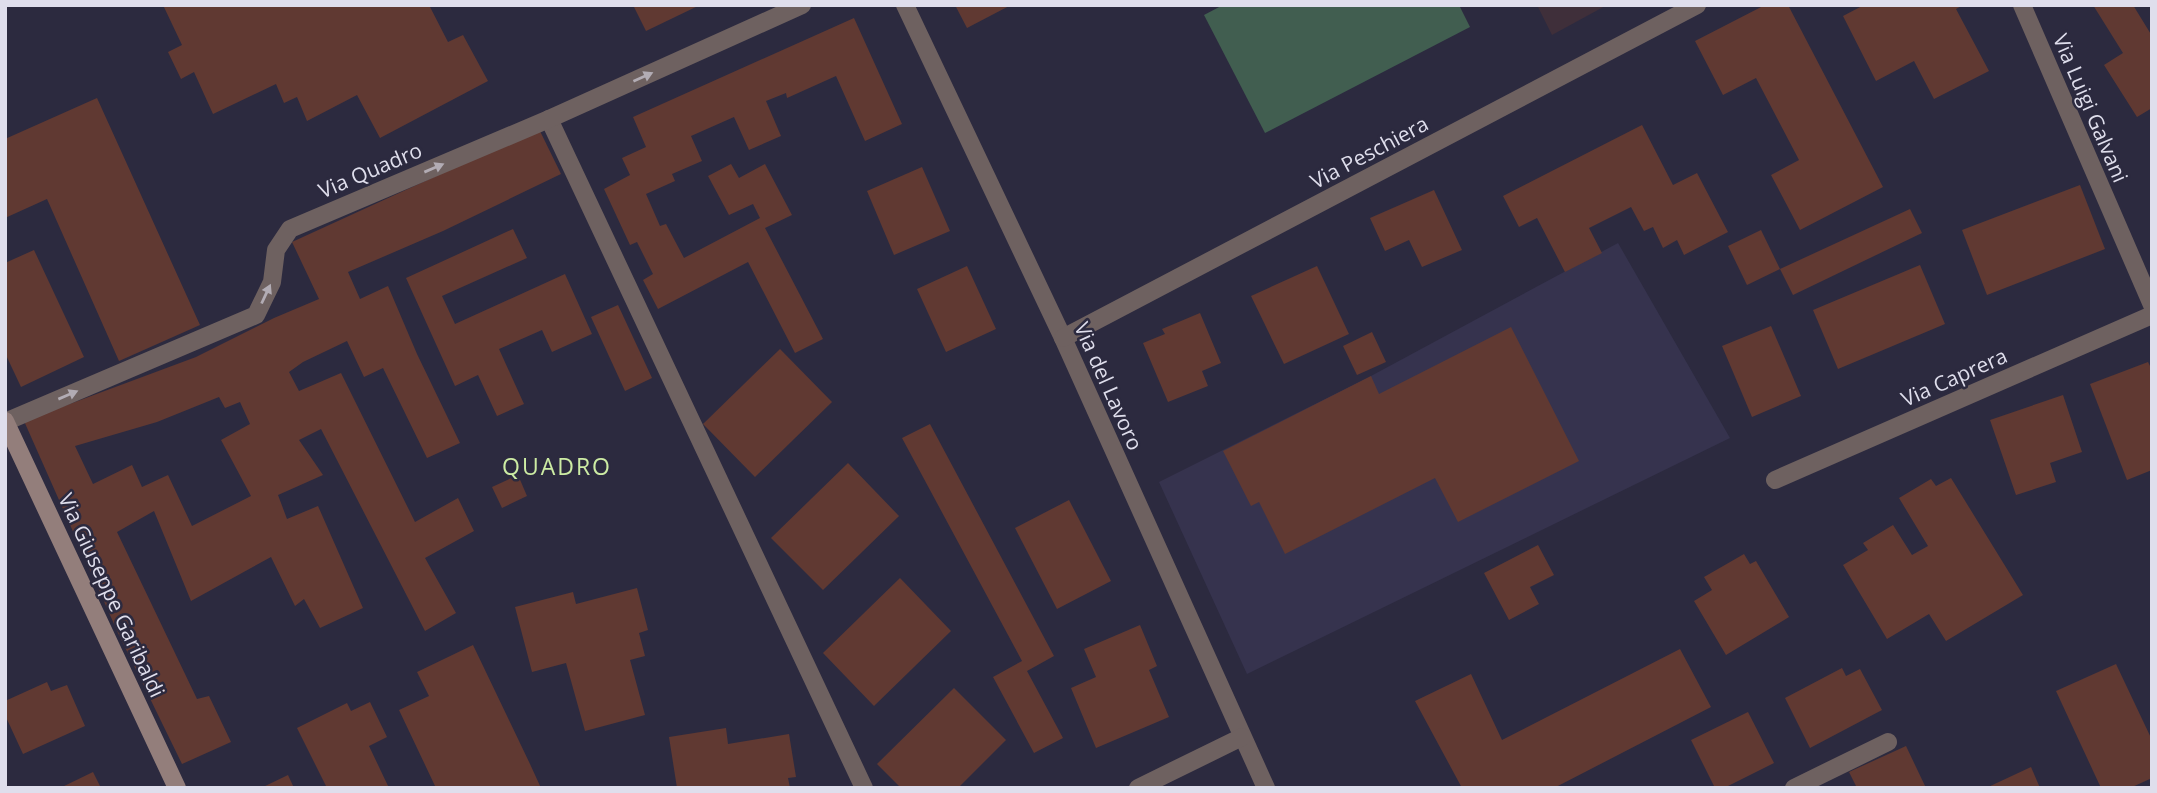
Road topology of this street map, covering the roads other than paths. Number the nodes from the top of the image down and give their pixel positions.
1 (802, 5) edge
2 (905, 5) edge
3 (1697, 5) edge
4 (2022, 5) edge
5 (549, 119) junction
6 (2152, 305) edge
7 (2152, 315) edge
8 (1063, 338) junction
9 (5, 422) edge
10 (1776, 480) dead end
11 (1242, 737) junction
12 (1888, 742) dead end
13 (177, 788) edge
14 (864, 788) edge
15 (1138, 788) edge
16 (1266, 788) edge
17 (1794, 788) edge

5 -> 1 street, Via Quadro
2 - 8 street, Via del Lavoro
3 - 8 street, Via Peschiera
4 - 6 street, Via Luigi Galvani
9 -> 5 street, Via Quadro
5 - 14 street
7 - 10 street, Via Caprera
8 - 11 street, Via del Lavoro
9 - 13 street, Via Giuseppe Garibaldi
11 - 15 street
11 - 16 street, Via del Lavoro
12 - 17 street

